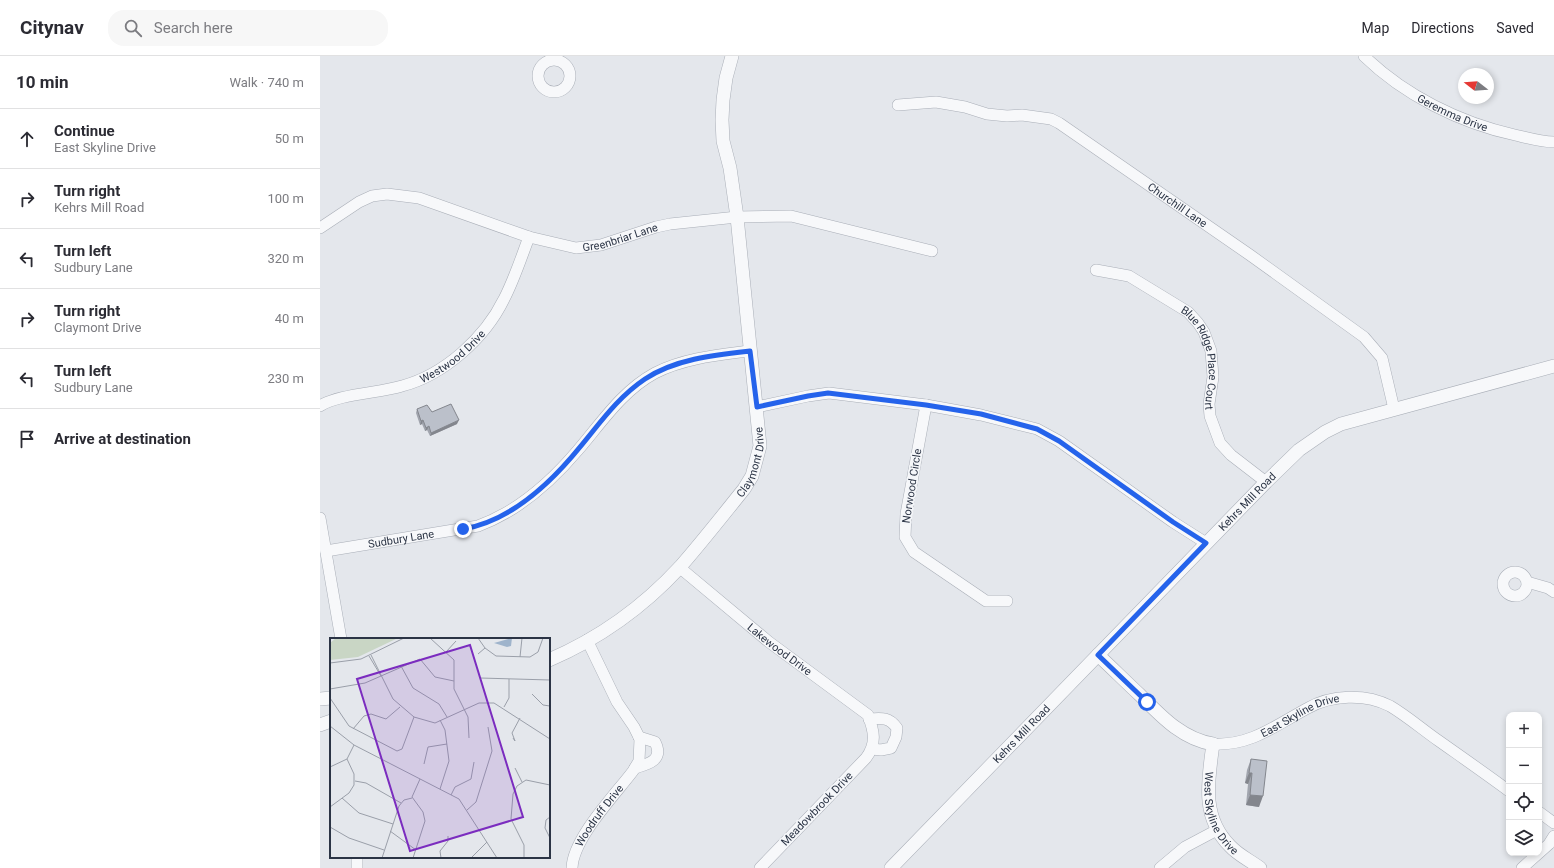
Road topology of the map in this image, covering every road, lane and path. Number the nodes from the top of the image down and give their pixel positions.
1 (732, 56) edge
2 (1364, 56) edge
3 (898, 105) dead end
4 (1554, 142) edge
5 (737, 217) junction
6 (320, 228) edge
7 (529, 237) junction
8 (932, 250) dead end
9 (1096, 270) dead end
10 (750, 351) junction
11 (1554, 366) edge
12 (926, 405) junction
13 (320, 406) edge
14 (757, 407) junction
15 (1394, 409) junction
16 (1266, 482) junction
17 (320, 518) edge
18 (1206, 543) junction
19 (326, 551) junction
20 (680, 567) junction
21 (1527, 582) dead end
22 (1554, 592) edge
23 (1007, 601) dead end
24 (341, 638) edge
25 (587, 640) junction
26 (1098, 655) junction
27 (550, 659) edge
28 (330, 698) edge
29 (320, 699) edge
30 (869, 719) junction
31 (330, 721) edge
32 (320, 725) edge
33 (639, 737) junction
34 (1213, 744) junction
35 (872, 749) junction
36 (635, 768) junction
37 (1506, 789) edge
38 (1542, 814) edge
39 (1554, 823) edge
40 (1217, 830) junction
41 (1554, 836) edge
42 (357, 858) edge
43 (356, 868) edge
44 (572, 868) edge
45 (760, 868) edge
46 (891, 868) edge
47 (1160, 868) edge
48 (1260, 868) edge
49 (1522, 868) edge

1 - 5 street, Claymont Drive
2 - 4 street, Geremma Drive
3 - 15 street, Churchill Lane
5 - 7 street, Greenbriar Lane
5 - 8 street, Greenbriar Lane
5 - 10 street, Claymont Drive
6 - 7 street, Greenbriar Lane
7 - 13 street, Westwood Drive
9 - 16 street, Blue Ridge Place Court
10 - 14 street, Claymont Drive
10 - 19 street, Sudbury Lane
11 - 15 street, Kehrs Mill Road
12 - 14 street
12 - 18 street
12 - 23 street, Norwood Circle
14 - 20 street, Claymont Drive
15 - 16 street, Kehrs Mill Road
16 - 18 street, Kehrs Mill Road
17 - 19 street
18 - 26 street, Kehrs Mill Road
19 - 24 street
20 - 25 street, Claymont Drive
20 - 30 street, Lakewood Drive
21 - 22 street
25 - 27 street, Claymont Drive
25 - 33 street, Woodruff Drive
26 - 34 street, East Skyline Drive
26 - 46 street, Kehrs Mill Road
28 - 29 street
30 - 35 street, Lakewood Drive
30 - 35 street
31 - 32 street
33 - 36 street, Woodruff Drive
33 - 36 street
34 - 37 street, East Skyline Drive
34 - 40 street, West Skyline Drive
35 - 45 street, Meadowbrook Drive
36 - 44 street, Woodruff Drive
38 - 39 street
40 - 47 street
40 - 48 street, West Skyline Drive
41 - 49 street
42 - 43 street

